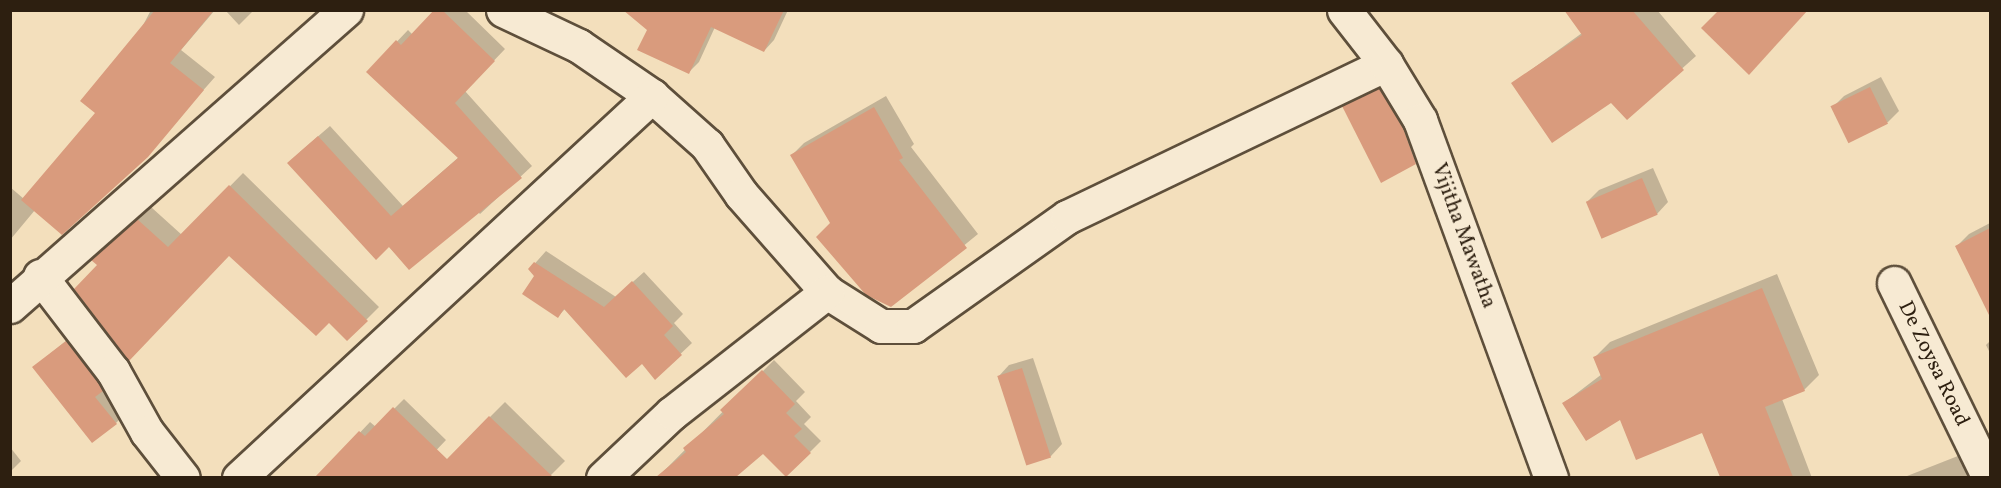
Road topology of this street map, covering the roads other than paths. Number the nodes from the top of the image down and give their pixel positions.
1 (346, 10) edge
2 (503, 10) edge
3 (1344, 10) edge
4 (1386, 64) junction
5 (652, 96) junction
6 (40, 276) junction
7 (1894, 283) dead end
8 (827, 292) junction
9 (10, 306) edge
10 (183, 477) edge
11 (239, 477) edge
12 (603, 477) edge
13 (1551, 477) edge
14 (1989, 477) edge

1 - 6 street
2 - 5 street
3 - 4 street, Vijitha Mawatha
4 - 8 street
4 - 13 street, Vijitha Mawatha
5 - 8 street
5 - 11 street
6 - 9 street
6 - 10 street
7 - 14 street, De Zoysa Road
8 - 12 street

